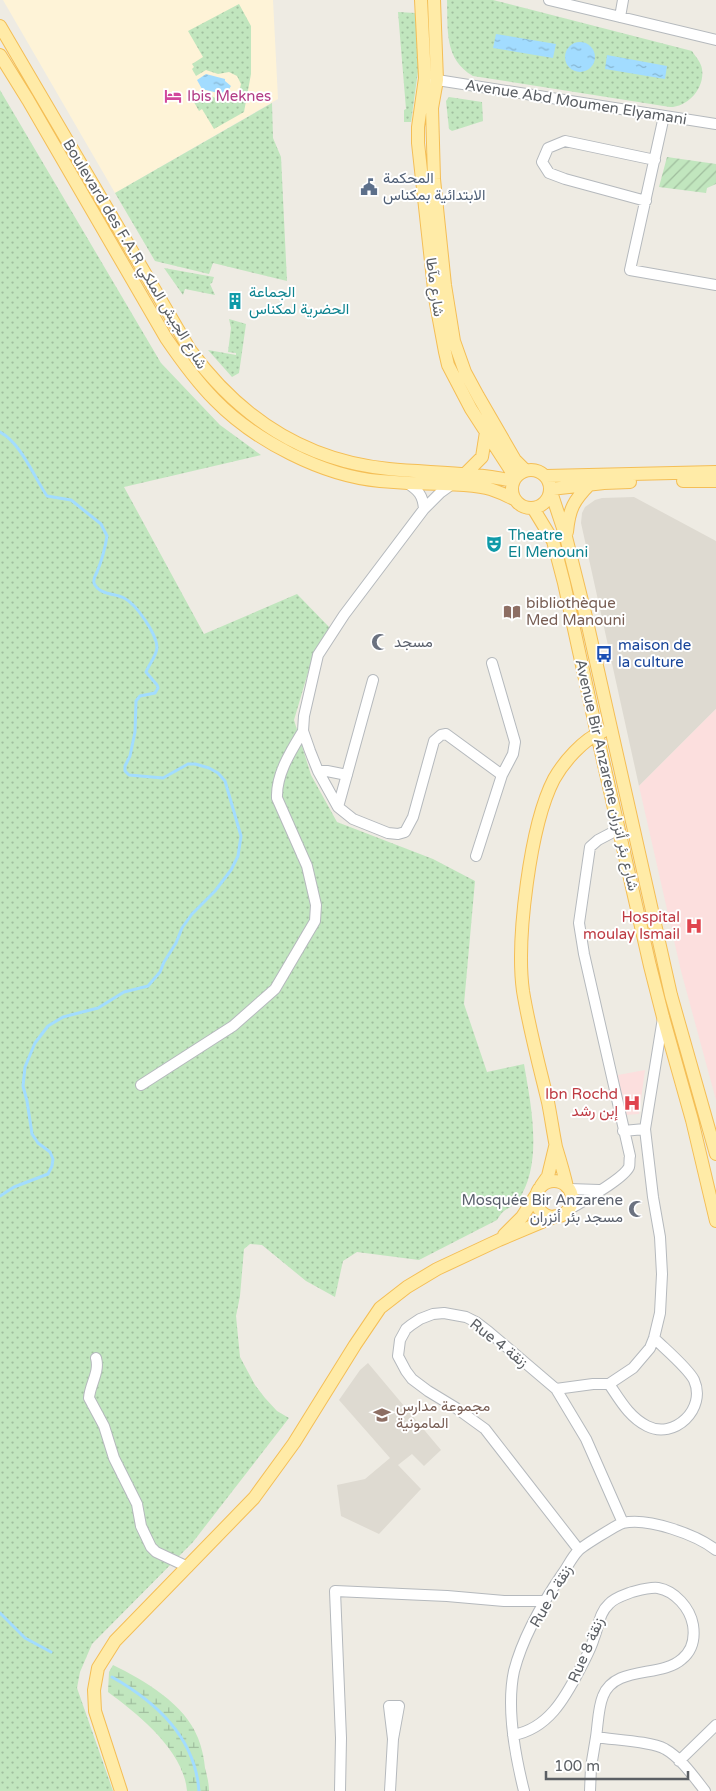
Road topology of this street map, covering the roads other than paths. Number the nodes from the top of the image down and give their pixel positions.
1 (421, 0) edge
2 (434, 0) edge
3 (549, 0) edge
4 (623, 0) edge
5 (620, 16) junction
6 (0, 26) edge
7 (716, 40) edge
8 (0, 55) edge
9 (431, 79) junction
10 (664, 116) junction
11 (716, 124) edge
12 (655, 160) junction
13 (646, 201) junction
14 (716, 285) edge
15 (486, 432) junction
16 (716, 472) edge
17 (465, 474) junction
18 (518, 476) junction
19 (546, 476) junction
20 (716, 481) edge
21 (406, 483) junction
22 (590, 484) junction
23 (451, 485) junction
24 (551, 491) junction
25 (514, 499) junction
26 (533, 508) junction
27 (424, 509) junction
28 (566, 537) junction
29 (492, 663) dead end
30 (373, 680) dead end
31 (611, 729) junction
32 (303, 731) junction
33 (597, 734) junction
34 (318, 772) junction
35 (347, 775) junction
36 (502, 775) junction
37 (338, 806) junction
38 (619, 829) junction
39 (476, 856) dead end
40 (663, 1018) junction
41 (142, 1085) dead end
42 (645, 1129) junction
43 (623, 1131) junction
44 (556, 1145) junction
45 (716, 1154) edge
46 (568, 1188) junction
47 (540, 1189) junction
48 (600, 1190) junction
49 (561, 1214) junction
50 (716, 1221) edge
51 (498, 1240) junction
52 (654, 1338) junction
53 (96, 1358) dead end
54 (609, 1384) junction
55 (556, 1389) junction
56 (623, 1523) junction
57 (578, 1550) junction
58 (716, 1550) edge
59 (188, 1567) junction
60 (544, 1601) junction
61 (716, 1724) edge
62 (513, 1735) junction
63 (596, 1737) junction
64 (393, 1739) dead end
65 (680, 1761) junction
66 (120, 1791) edge
67 (340, 1791) edge
68 (390, 1791) edge
69 (524, 1791) edge
70 (590, 1791) edge
71 (705, 1791) edge

1 - 9 main road
2 - 9 main road
3 - 5 street
4 - 5 street
5 - 7 street
6 - 17 main road, Boulevard des F.A.R شارع الجيش الملكي
8 - 21 main road, Boulevard des F.A.R شارع الجيش الملكي
9 - 10 street, Avenue Abd Moumen Elyamani
9 - 15 main road, شارع مآطا
9 - 18 main road
10 - 11 street, Avenue Abd Moumen Elyamani
10 - 12 street
12 - 13 street
12 - 13 street
13 - 14 street
15 - 17 main road
15 - 18 main road, شارع مآطا
16 - 19 main road
17 - 18 main road, Boulevard des F.A.R شارع الجيش الملكي
18 - 19 main road
18 - 25 main road
19 - 24 main road
20 - 22 main road
21 - 23 main road, Boulevard des F.A.R شارع الجيش الملكي
21 - 27 street
22 - 24 main road
22 - 28 main road
23 - 25 main road, Boulevard des F.A.R شارع الجيش الملكي
23 - 27 street
24 - 26 main road
24 - 28 main road, Avenue Bir Anzarene شارع بئر أنزران
25 - 26 main road
26 - 33 main road, Avenue Bir Anzarene شارع بئر أنزران
27 - 32 street
28 - 31 main road, Avenue Bir Anzarene شارع بئر أنزران
29 - 36 street
30 - 35 street
31 - 33 main road
31 - 45 main road, Avenue Bir Anzarene شارع بئر أنزران
32 - 34 street
32 - 41 street
33 - 38 main road, Avenue Bir Anzarene شارع بئر أنزران
33 - 44 main road
34 - 35 street
34 - 37 street
35 - 37 street
36 - 37 street
36 - 39 street
38 - 40 main road, Avenue Bir Anzarene شارع بئر أنزران
38 - 43 street
40 - 42 street
40 - 50 main road, Avenue Bir Anzarene شارع بئر أنزران
42 - 43 street
42 - 52 street
43 - 48 street
44 - 46 main road
44 - 47 main road
46 - 47 main road
46 - 48 street
46 - 49 main road
47 - 49 main road
47 - 51 main road
48 - 49 street
49 - 51 main road
51 - 59 main road
52 - 54 street
52 - 54 street
53 - 59 street
54 - 55 street
55 - 56 street, Rue 4 زنقة
55 - 57 street, Rue 4 زنقة
56 - 57 street, Rue 2 زنقة
56 - 58 street
57 - 60 street, Rue 2 زنقة
59 - 66 main road
60 - 62 street, Rue 2 زنقة
60 - 67 street
61 - 65 street
62 - 63 street, Rue 8 زنقة
62 - 69 street, Rue 2 زنقة
63 - 65 street
63 - 70 street
64 - 68 street
65 - 71 street

